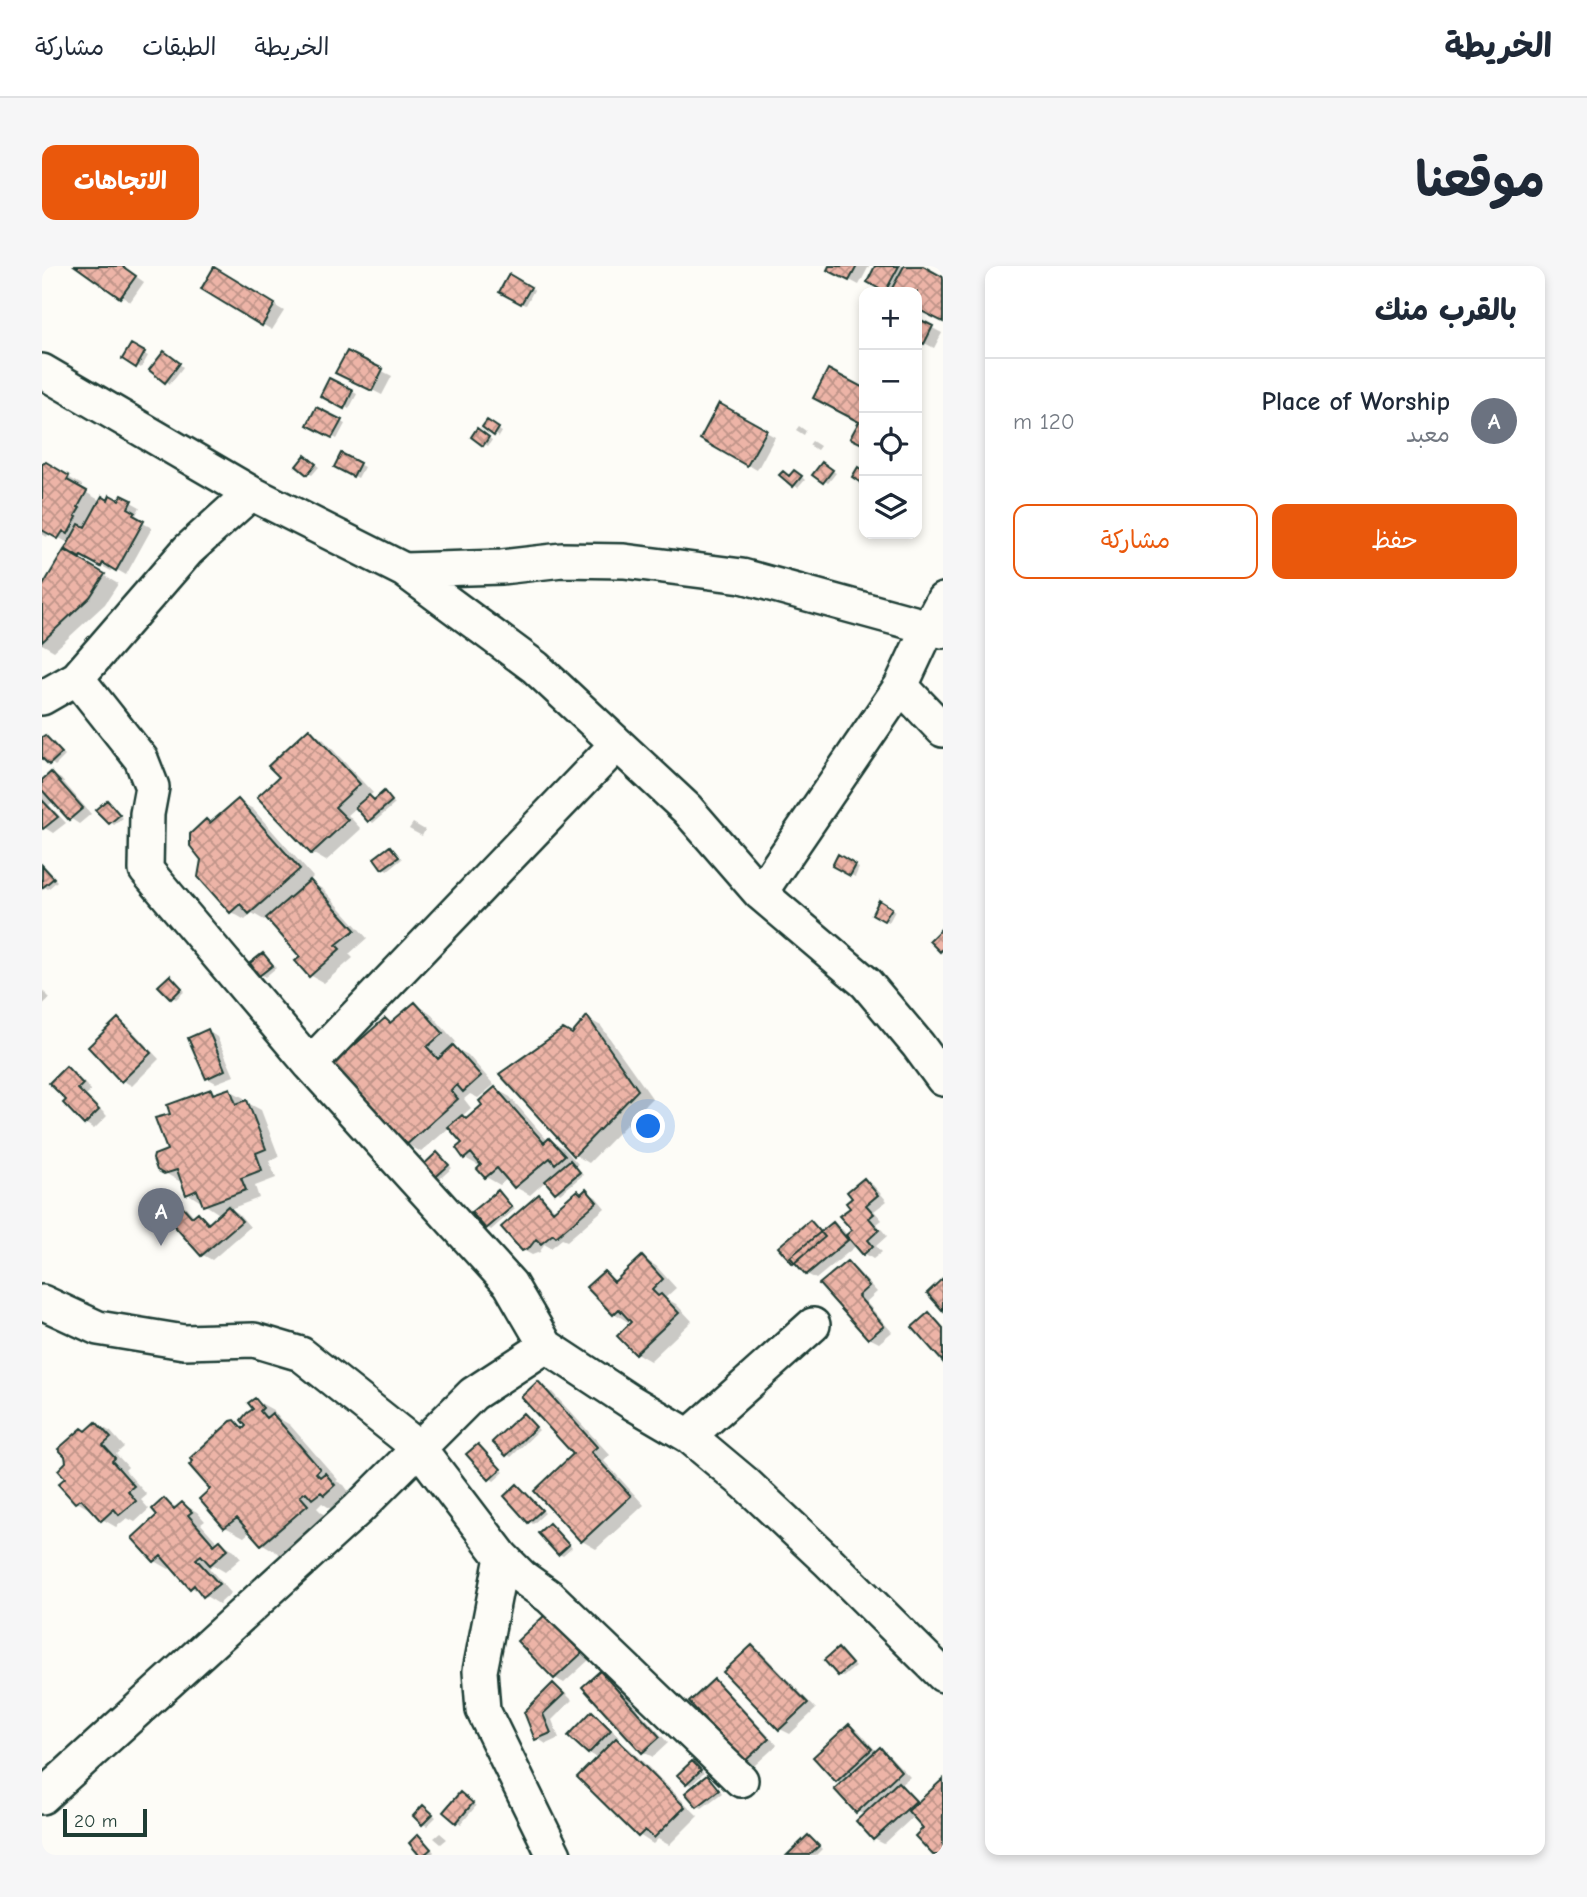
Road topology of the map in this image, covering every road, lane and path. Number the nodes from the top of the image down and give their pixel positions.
1 (43, 374) edge
2 (251, 493) junction
3 (404, 570) junction
4 (938, 619) edge
5 (77, 678) junction
6 (901, 686) junction
7 (42, 698) edge
8 (943, 730) edge
9 (617, 744) junction
10 (760, 893) junction
11 (310, 1064) junction
12 (943, 1079) edge
13 (42, 1302) edge
14 (813, 1325) dead end
15 (546, 1346) junction
16 (688, 1436) junction
17 (419, 1448) junction
18 (502, 1556) junction
19 (943, 1675) edge
20 (741, 1780) dead end
21 (42, 1797) edge
22 (554, 1855) edge

1 - 2 street
2 - 3 street
2 - 5 street
3 - 4 street
3 - 9 street
4 - 6 street
5 - 7 street
5 - 11 street
6 - 8 street
6 - 10 street
9 - 10 street
9 - 11 street
10 - 12 street
11 - 15 street
13 - 17 street
14 - 16 street
15 - 16 street
15 - 17 street
16 - 19 street
17 - 18 street
17 - 21 street
18 - 20 street
18 - 22 street

